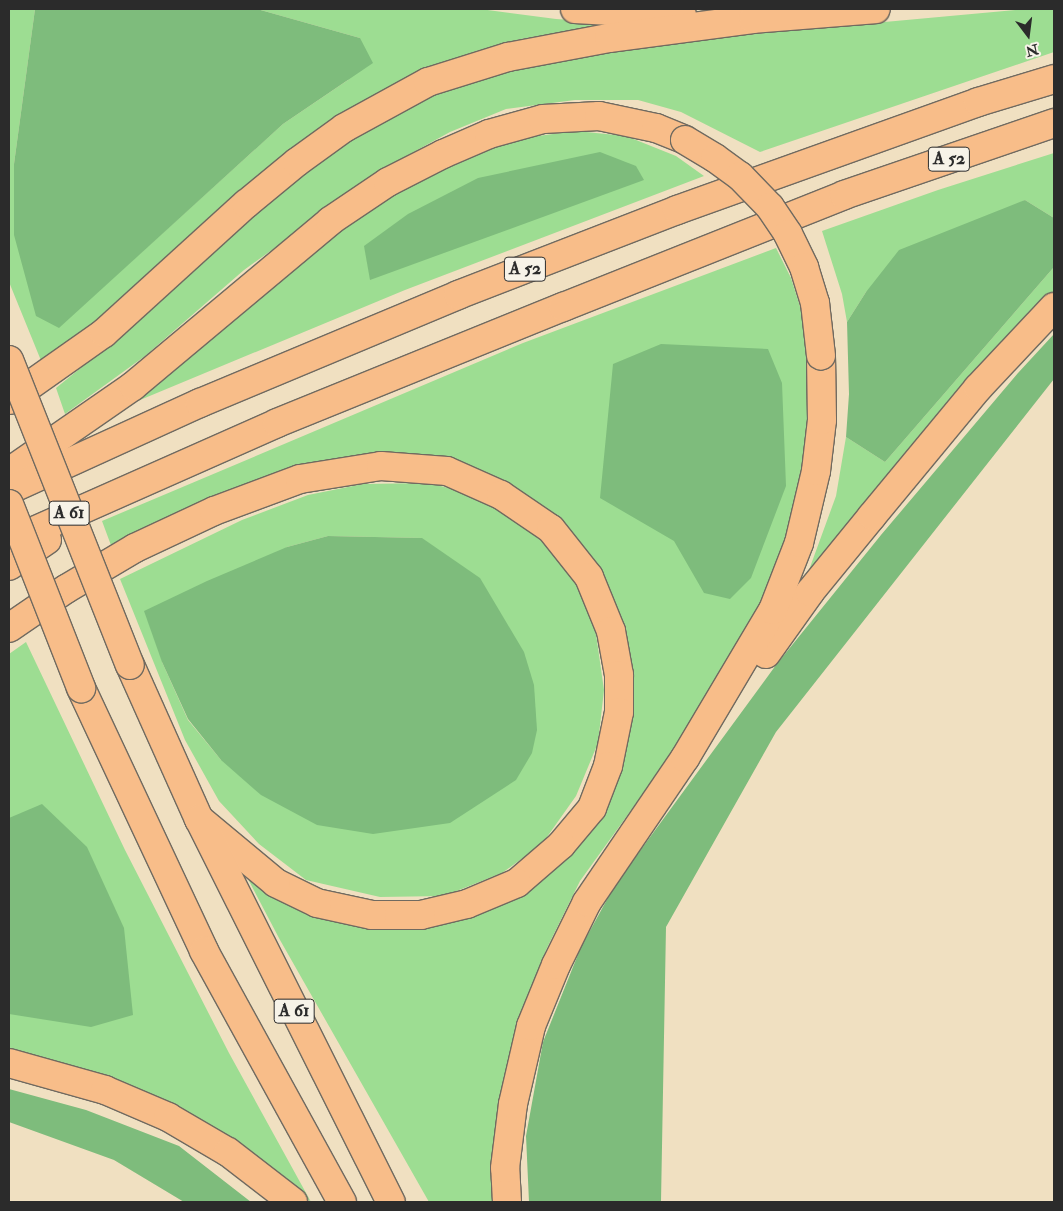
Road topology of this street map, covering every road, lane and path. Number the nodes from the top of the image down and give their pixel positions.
1 (575, 9) edge
2 (876, 9) edge
3 (753, 19) junction
4 (1054, 79) edge
5 (1054, 123) edge
6 (1054, 307) edge
7 (9, 360) edge
8 (9, 400) edge
9 (9, 472) edge
10 (9, 490) edge
11 (113, 496) junction
12 (9, 504) edge
13 (9, 542) edge
14 (9, 566) edge
15 (9, 628) edge
16 (685, 758) junction
17 (199, 820) junction
18 (9, 1063) edge
19 (293, 1202) edge
20 (342, 1202) edge
21 (391, 1202) edge
22 (507, 1202) edge

1 - 3 highway
2 - 3 highway
3 - 8 highway
4 - 10 highway, A 52
5 - 11 highway, A 52
6 - 16 highway
7 - 17 highway, A 61, bridge
9 - 16 highway, bridge
11 - 13 highway, A 52
11 - 14 highway
12 - 20 highway, A 61, bridge
15 - 17 highway
16 - 22 highway
17 - 21 highway, A 61
18 - 19 highway

